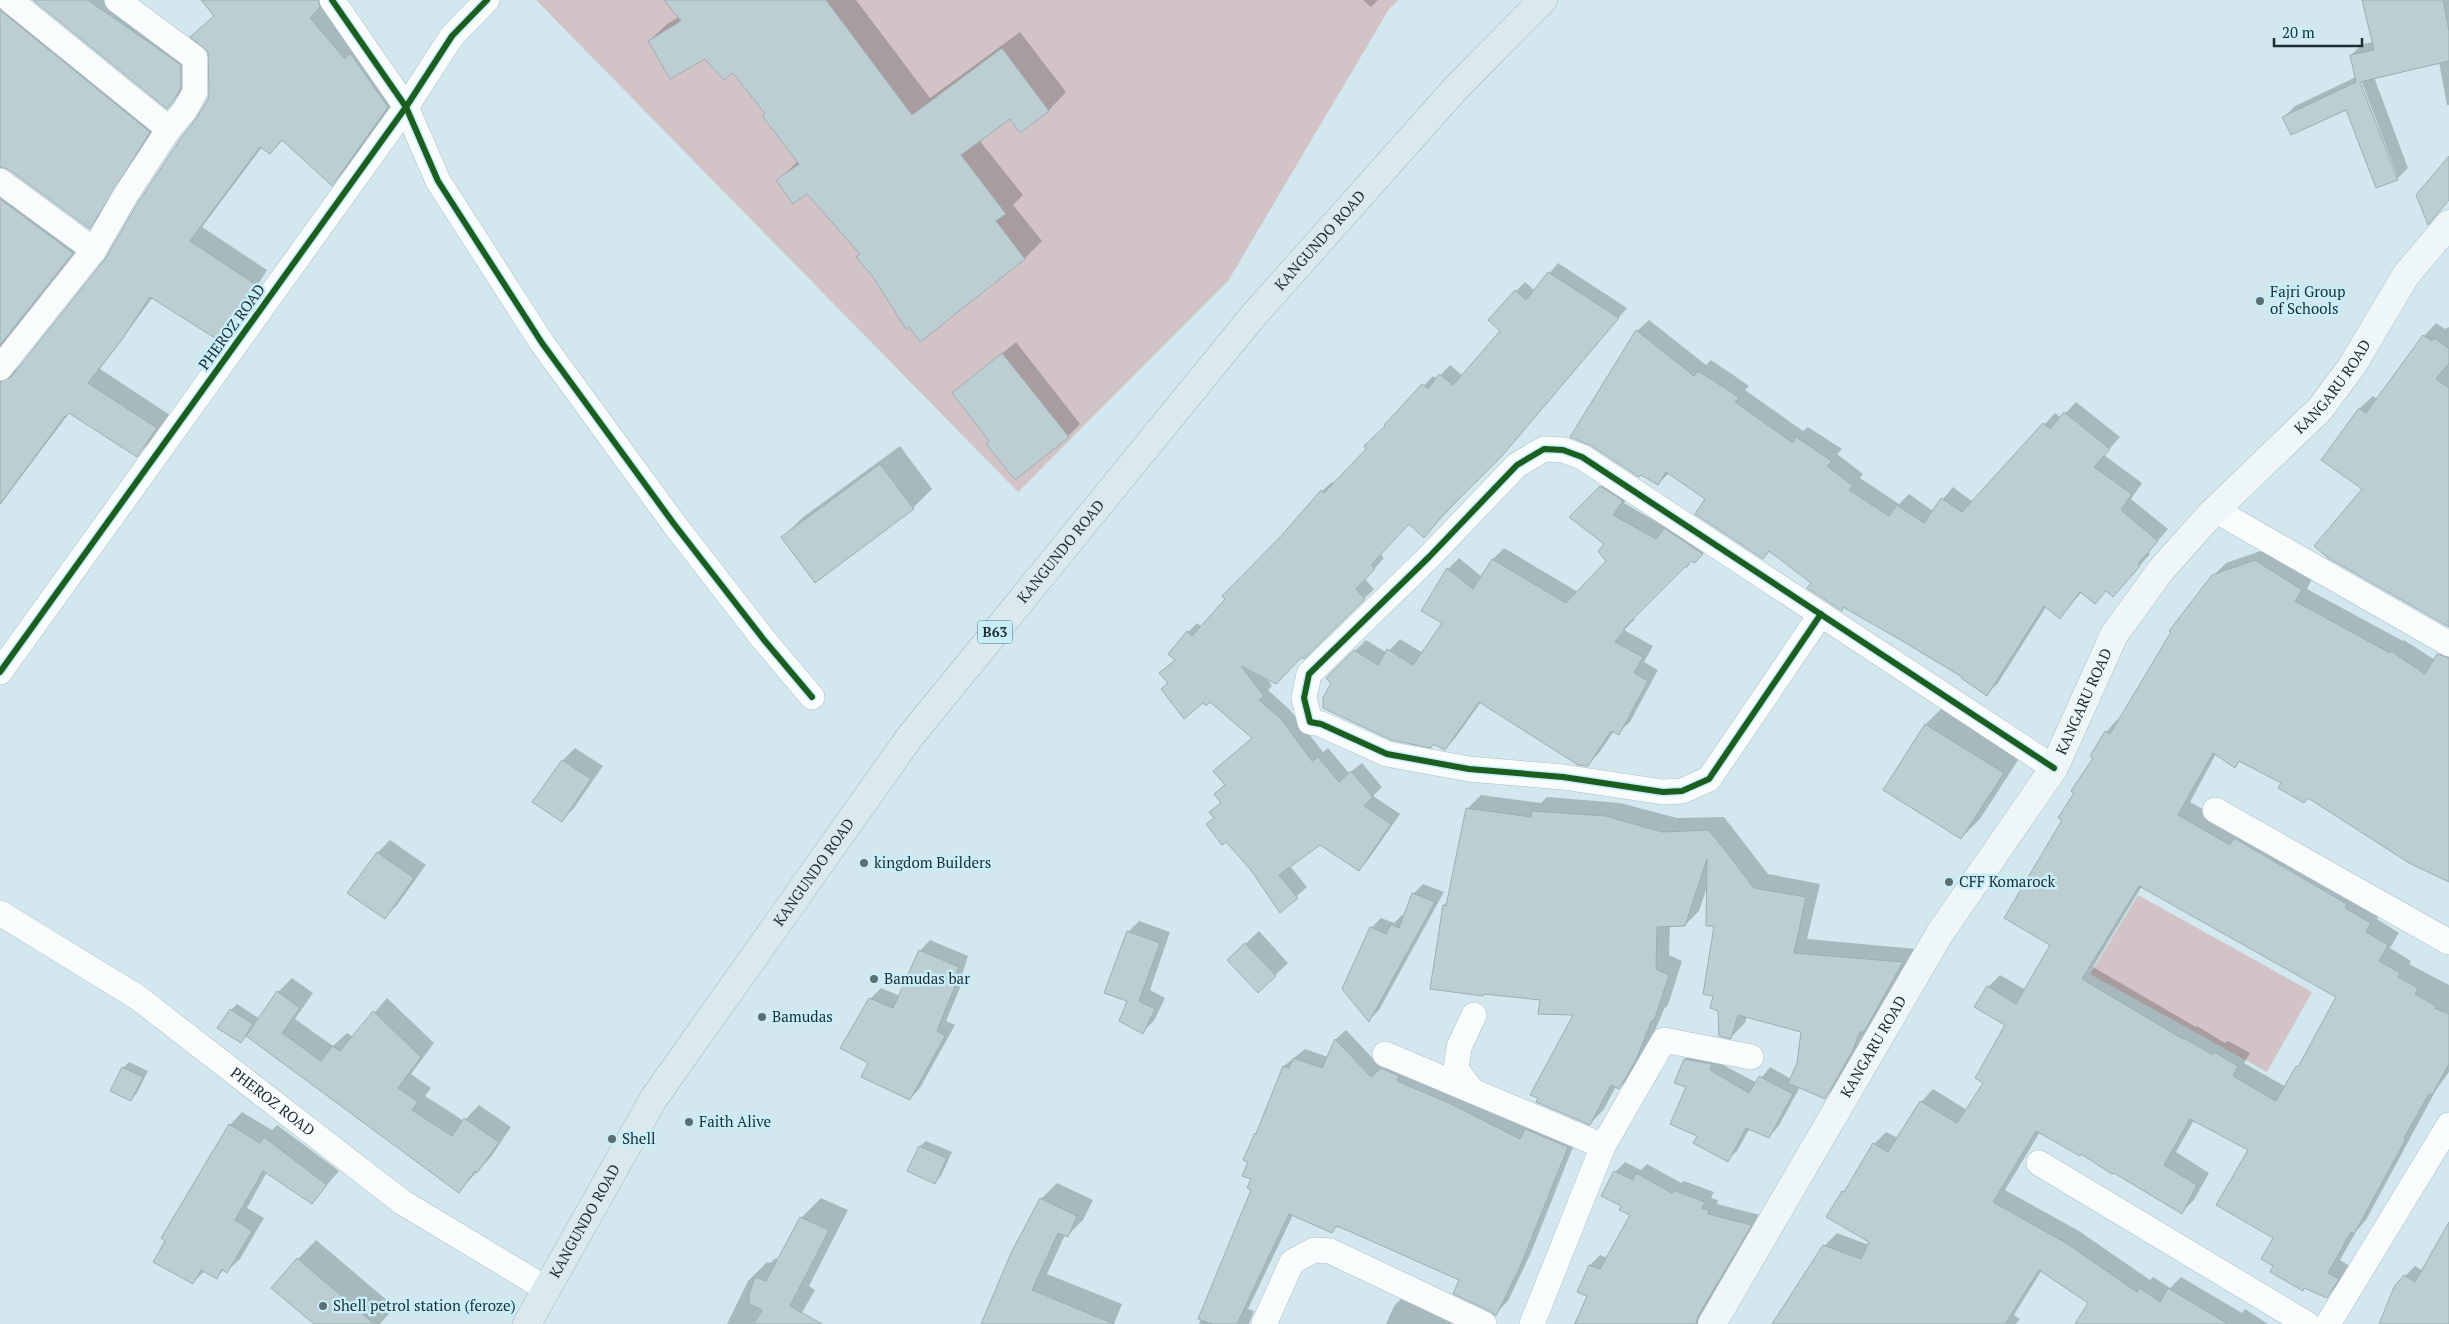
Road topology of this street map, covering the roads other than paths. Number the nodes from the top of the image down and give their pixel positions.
1 (10, 0) edge
2 (117, 0) edge
3 (332, 0) edge
4 (488, 0) edge
5 (1543, 0) edge
6 (406, 107) junction
7 (169, 129) junction
8 (0, 181) edge
9 (2449, 224) edge
10 (94, 250) junction
11 (0, 367) edge
12 (2215, 510) junction
13 (1821, 614) junction
14 (2449, 644) edge
15 (0, 672) edge
16 (812, 697) dead end
17 (2054, 768) junction
18 (2215, 810) dead end
19 (0, 913) edge
20 (2449, 942) edge
21 (1474, 1015) dead end
22 (1385, 1054) dead end
23 (1751, 1056) dead end
24 (1472, 1090) junction
25 (2449, 1125) edge
26 (1603, 1146) junction
27 (2039, 1163) dead end
28 (548, 1290) junction
29 (527, 1324) edge
30 (1264, 1324) edge
31 (1484, 1324) edge
32 (1532, 1324) edge
33 (1712, 1324) edge
34 (2307, 1324) edge
35 (2328, 1324) edge

1 - 7 street
2 - 7 street
3 - 6 street
4 - 6 street, PHEROZ ROAD
5 - 28 highway, KANGUNDO ROAD / B63
6 - 15 street, PHEROZ ROAD
6 - 16 street
7 - 10 street
8 - 10 street
9 - 12 main road, KANGARU ROAD
10 - 11 street
12 - 14 street
12 - 17 main road, KANGARU ROAD
13 - 13 street
13 - 17 street
17 - 33 main road, KANGARU ROAD
18 - 20 street
19 - 28 street, PHEROZ ROAD
21 - 24 street
22 - 24 street
23 - 26 street
24 - 26 street
25 - 35 street
26 - 32 street
27 - 34 street
28 - 29 highway, KANGUNDO ROAD / B63
30 - 31 street

